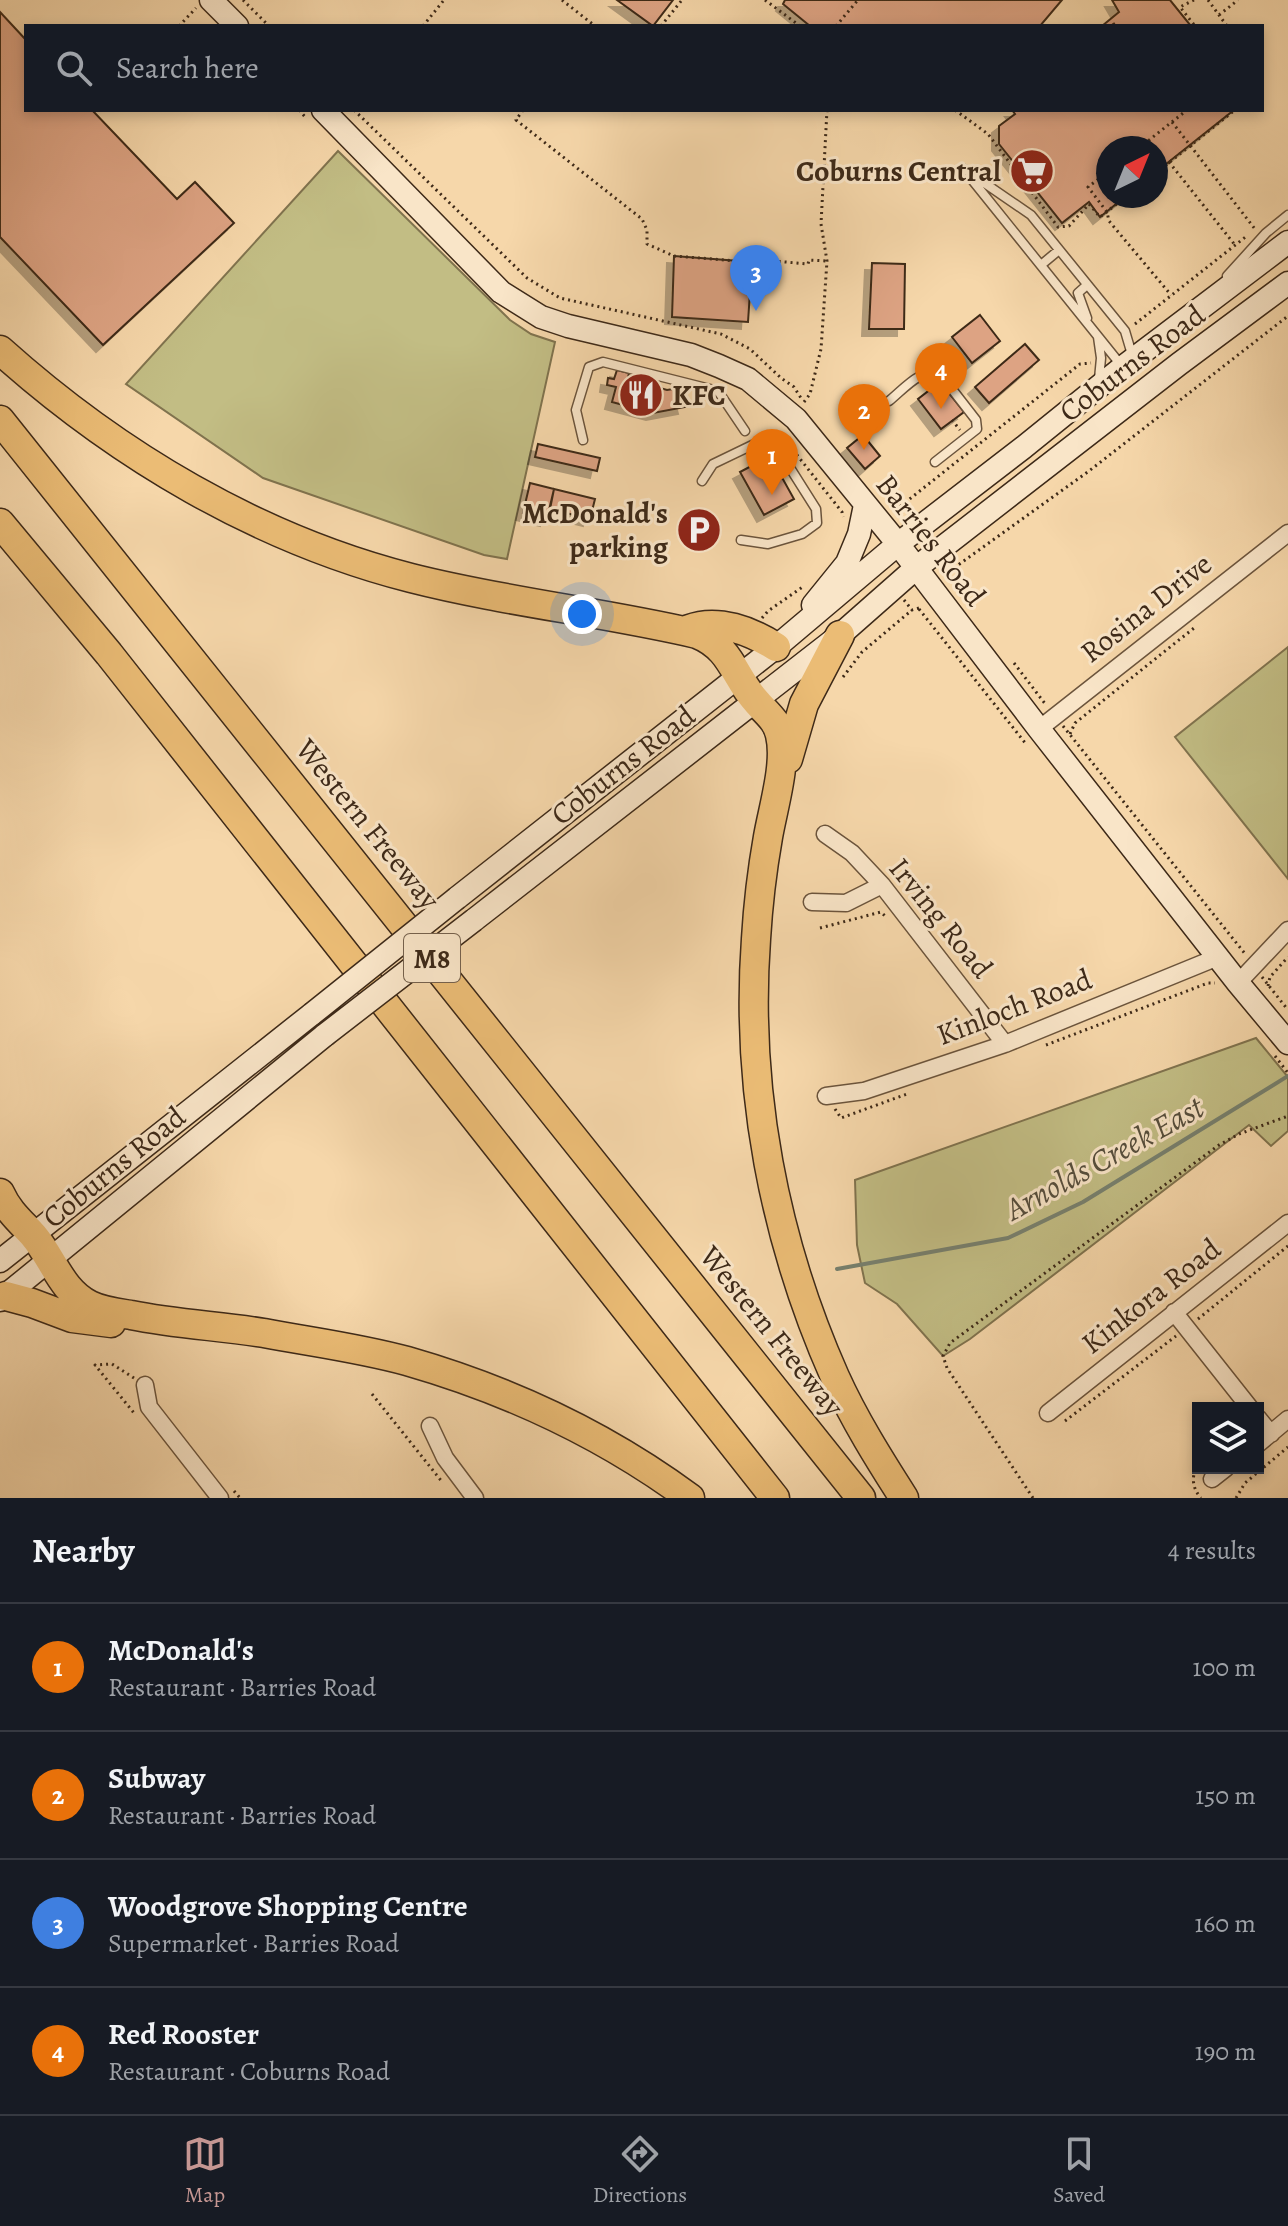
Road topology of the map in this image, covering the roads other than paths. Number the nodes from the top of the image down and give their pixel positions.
1 (211, 0) edge
2 (235, 24) edge
3 (315, 114) edge
4 (1288, 215) edge
5 (1288, 242) edge
6 (1059, 250) junction
7 (1041, 265) junction
8 (1288, 283) edge
9 (1087, 285) junction
10 (1203, 304) junction
11 (1090, 327) junction
12 (1098, 337) junction
13 (0, 350) edge
14 (1128, 363) junction
15 (1098, 388) junction
16 (1144, 391) junction
17 (889, 401) dead end
18 (0, 420) edge
19 (745, 431) dead end
20 (583, 440) dead end
21 (935, 462) dead end
22 (702, 481) dead end
23 (874, 502) junction
24 (0, 523) edge
25 (1288, 533) edge
26 (741, 540) dead end
27 (898, 544) junction
28 (916, 568) junction
29 (809, 621) junction
30 (685, 631) junction
31 (840, 635) junction
32 (776, 647) junction
33 (740, 675) junction
34 (755, 701) junction
35 (1047, 722) junction
36 (777, 792) junction
37 (825, 834) dead end
38 (882, 885) junction
39 (812, 902) dead end
40 (1288, 930) edge
41 (1218, 957) junction
42 (1238, 983) junction
43 (1288, 1043) edge
44 (1005, 1044) junction
45 (826, 1096) dead end
46 (0, 1193) edge
47 (1288, 1223) edge
48 (33, 1235) junction
49 (50, 1259) junction
50 (0, 1261) edge
51 (3, 1298) edge
52 (1174, 1312) junction
53 (146, 1318) junction
54 (145, 1385) dead end
55 (1245, 1402) edge
56 (1048, 1413) dead end
57 (1288, 1419) edge
58 (430, 1426) dead end
59 (1264, 1439) edge
60 (1218, 1474) edge
61 (1212, 1479) dead end
62 (220, 1498) edge
63 (475, 1498) edge
64 (690, 1498) edge
65 (775, 1498) edge
66 (861, 1498) edge
67 (904, 1498) edge

1 - 2 main road
3 - 23 main road, Barries Road
4 - 10 lane, Coburns Road
5 - 10 main road, Coburns Road
6 - 7 lane
6 - 7 lane
6 - 9 lane
7 - 11 lane
8 - 16 main road, Coburns Road
9 - 11 lane
9 - 14 lane
10 - 14 main road, Coburns Road
11 - 12 lane
12 - 14 lane
12 - 15 lane
13 - 30 highway
14 - 15 main road, Coburns Road
14 - 16 main road
15 - 27 main road, Coburns Road
16 - 28 main road, Coburns Road
17 - 21 lane
18 - 66 highway, Western Freeway / M8
19 - 20 lane
22 - 26 lane
23 - 27 main road, Barries Road
23 - 29 main road
24 - 65 highway, M8
25 - 35 street, Rosina Drive
27 - 28 main road, Barries Road
27 - 29 main road, Coburns Road
28 - 31 main road, Coburns Road
28 - 35 main road, Barries Road
29 - 32 main road, Coburns Road
30 - 32 highway
30 - 33 highway
31 - 34 main road, Coburns Road
31 - 36 highway
32 - 33 main road, Coburns Road
33 - 34 highway
33 - 48 main road, Coburns Road, bridge
34 - 36 highway
34 - 49 main road, Coburns Road, bridge
35 - 41 main road, Barries Road
36 - 67 highway
37 - 38 street, Irving Road
38 - 39 street
38 - 44 street, Irving Road
40 - 42 street
41 - 42 main road, Barries Road
41 - 44 street, Kinloch Road
42 - 43 main road, Barries Road
44 - 45 street, Kinloch Road
46 - 48 highway
47 - 52 street, Kinkora Road
48 - 49 highway
48 - 50 main road, Coburns Road
49 - 51 main road, Coburns Road
49 - 53 highway
51 - 53 highway
52 - 55 street
52 - 56 street, Kinkora Road
53 - 64 highway
54 - 62 street
57 - 59 street
58 - 63 street
60 - 61 street

